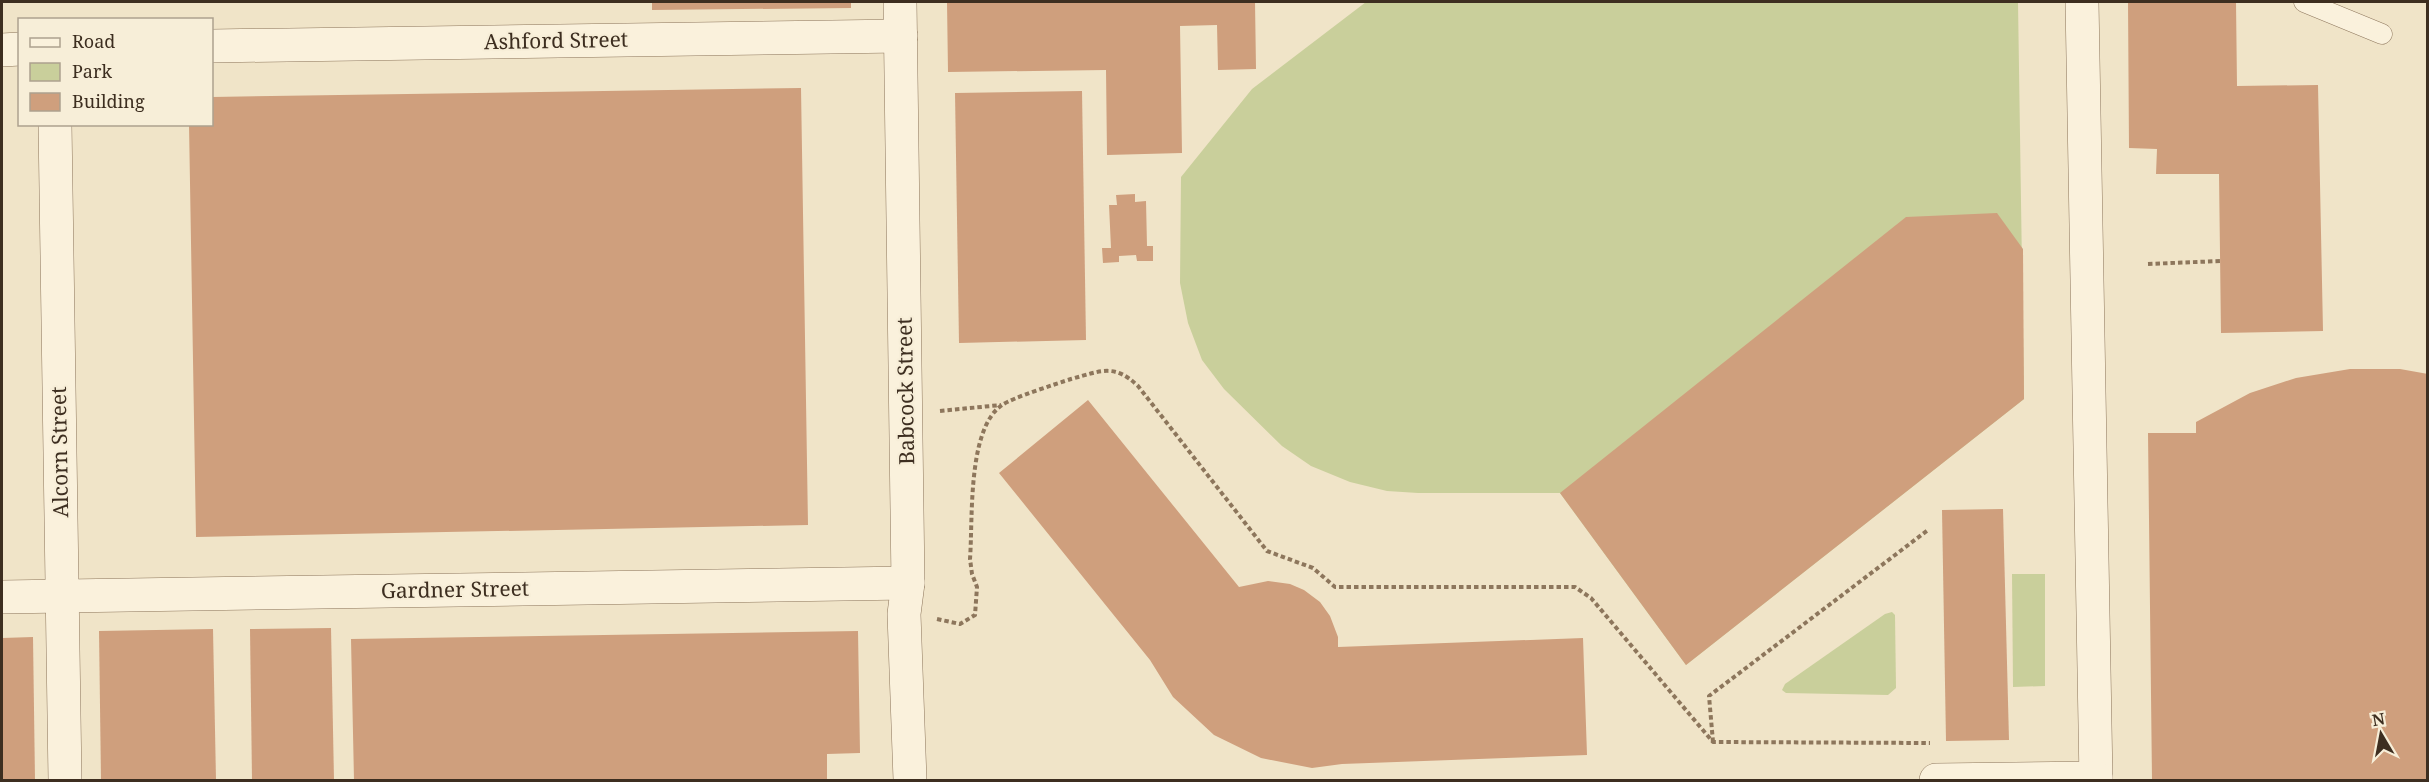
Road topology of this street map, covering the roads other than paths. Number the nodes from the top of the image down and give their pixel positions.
1 (900, 2) edge
2 (2082, 2) edge
3 (2304, 2) edge
4 (2382, 34) dead end
5 (901, 36) junction
6 (213, 46) edge
7 (18, 49) edge
8 (2, 50) edge
9 (55, 126) edge
10 (908, 583) junction
11 (63, 596) junction
12 (2, 597) edge
13 (2096, 779) edge
14 (65, 780) edge
15 (910, 780) edge
16 (1936, 780) edge

1 - 5 street, Babcock Street
2 - 13 street
3 - 4 lane
5 - 6 street, Ashford Street
5 - 10 street, Babcock Street
7 - 8 street
9 - 11 street, Alcorn Street
10 - 11 street, Gardner Street
10 - 15 street, Babcock Street
11 - 12 street, Gardner Street
11 - 14 street, Alcorn Street
13 - 16 street

